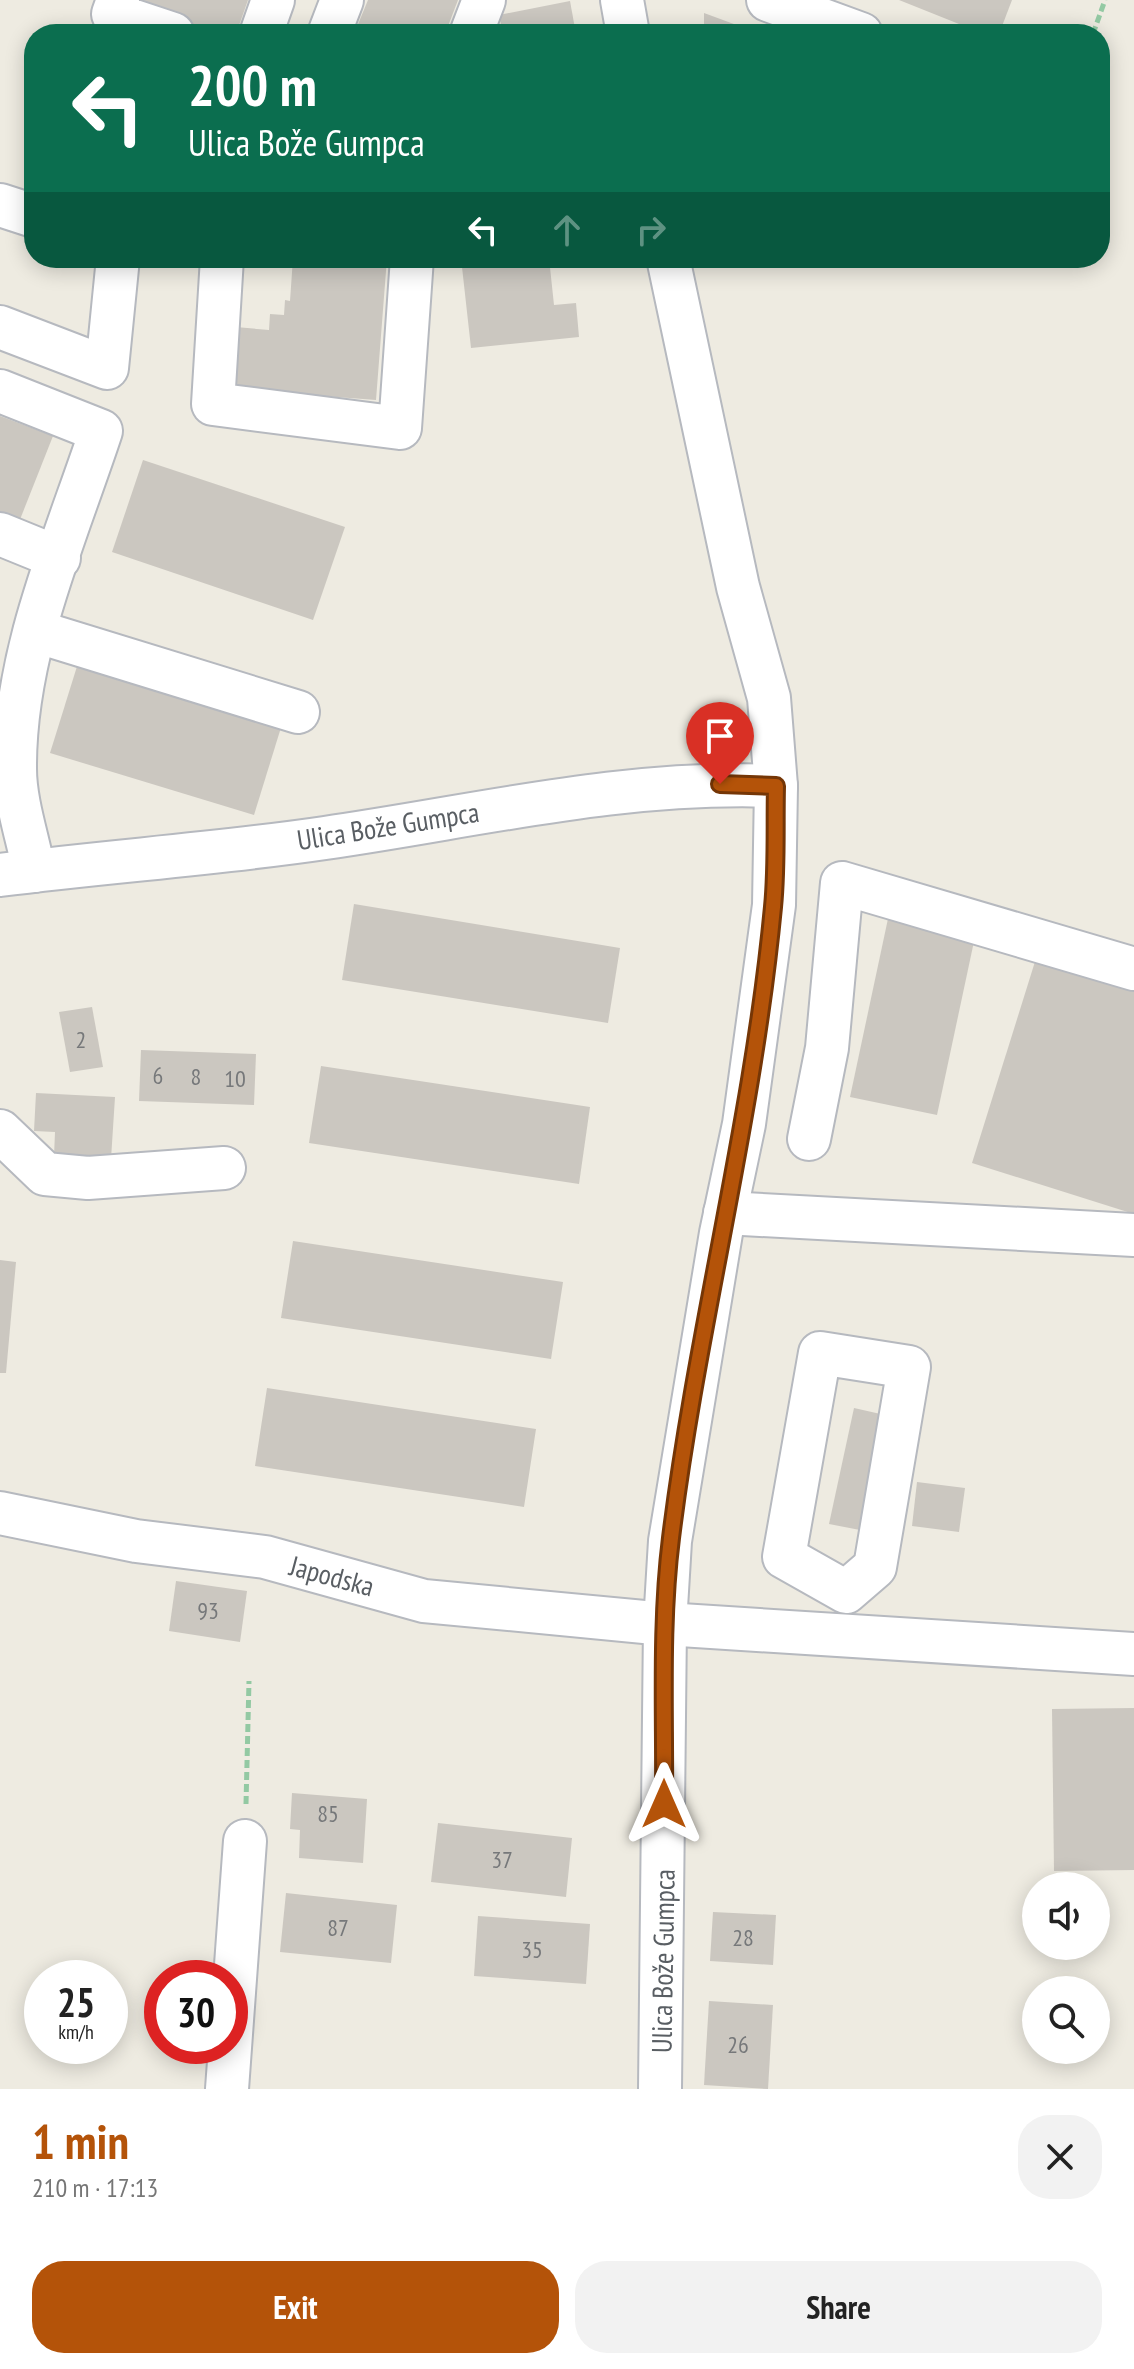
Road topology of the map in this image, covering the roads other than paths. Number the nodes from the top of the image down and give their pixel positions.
1 (118, 0) edge
2 (273, 0) edge
3 (342, 0) edge
4 (484, 0) edge
5 (622, 0) edge
6 (768, 0) edge
7 (143, 24) edge
8 (265, 24) edge
9 (333, 24) edge
10 (475, 24) edge
11 (626, 24) edge
12 (834, 24) edge
13 (0, 205) edge
14 (24, 213) edge
15 (117, 268) edge
16 (221, 268) edge
17 (411, 268) edge
18 (670, 268) edge
19 (0, 327) edge
20 (0, 391) edge
21 (0, 534) edge
22 (59, 558) junction
23 (35, 631) junction
24 (298, 712) dead end
25 (776, 786) junction
26 (17, 873) edge
27 (1134, 969) edge
28 (0, 1131) edge
29 (809, 1139) dead end
30 (224, 1168) dead end
31 (725, 1213) junction
32 (1134, 1235) edge
33 (0, 1513) edge
34 (846, 1592) junction
35 (665, 1624) junction
36 (846, 1634) junction
37 (1134, 1654) edge
38 (245, 1841) road end
39 (227, 2089) edge
40 (660, 2089) edge

1 - 7 street
2 - 8 street
3 - 9 street
4 - 10 street
5 - 11 street
6 - 12 street
13 - 14 street
15 - 19 street
16 - 17 street
18 - 25 street, Ulica Bože Gumpca
20 - 22 street
21 - 22 street
22 - 23 street
23 - 24 street
23 - 26 street
25 - 26 street, Ulica Bože Gumpca
25 - 31 street, Ulica Bože Gumpca
27 - 29 street
28 - 30 street
31 - 32 street
31 - 35 street, Ulica Bože Gumpca
33 - 35 street, Japodska
34 - 34 street
34 - 36 street
35 - 36 street, Japodska
35 - 40 street, Ulica Bože Gumpca
36 - 37 street, Japodska
38 - 39 street

